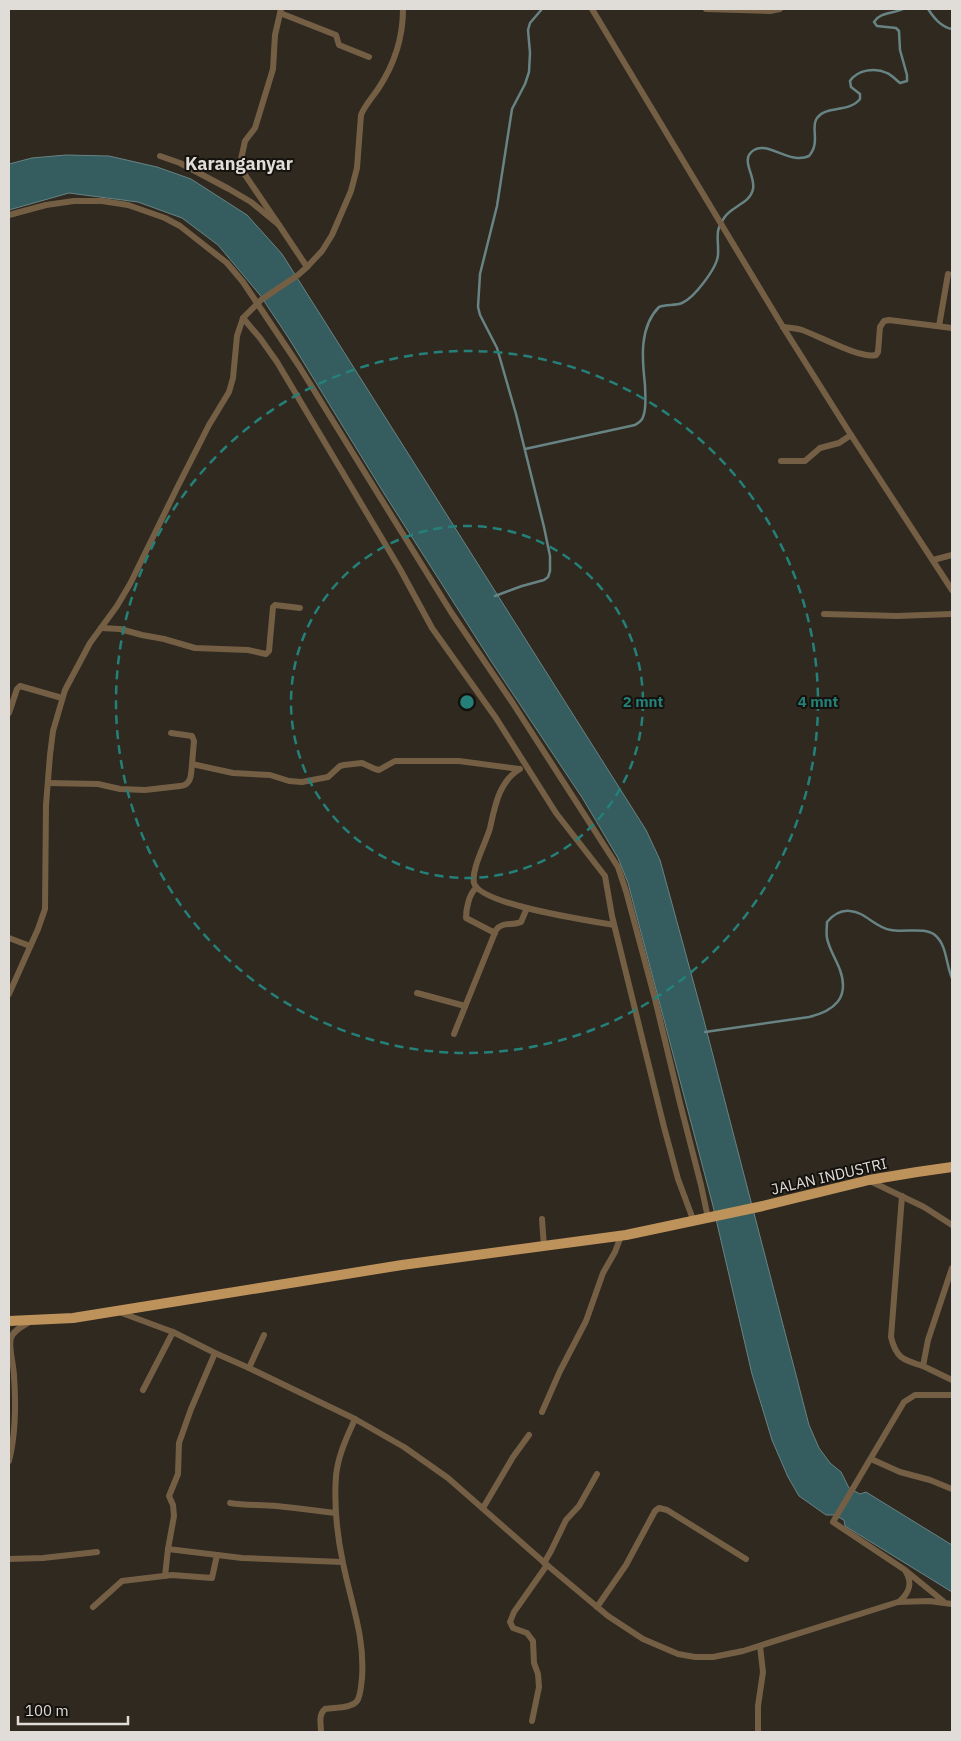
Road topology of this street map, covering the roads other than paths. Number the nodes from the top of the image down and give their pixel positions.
1 (403, 9) edge
2 (592, 9) edge
3 (706, 9) edge
4 (780, 9) edge
5 (281, 11) edge
6 (369, 57) dead end
7 (160, 156) dead end
8 (9, 215) edge
9 (279, 225) junction
10 (307, 267) junction
11 (948, 274) dead end
12 (259, 302) junction
13 (242, 318) junction
14 (939, 326) junction
15 (783, 327) junction
16 (952, 328) edge
17 (851, 435) junction
18 (781, 462) dead end
19 (952, 555) edge
20 (933, 560) junction
21 (952, 590) edge
22 (300, 608) dead end
23 (824, 614) dead end
24 (952, 614) edge
25 (101, 628) junction
26 (62, 698) junction
27 (9, 713) edge
28 (171, 733) dead end
29 (192, 764) junction
30 (523, 768) junction
31 (48, 784) junction
32 (476, 888) junction
33 (527, 908) junction
34 (614, 925) junction
35 (495, 933) junction
36 (9, 938) edge
37 (30, 946) junction
38 (417, 993) dead end
39 (9, 994) edge
40 (465, 1006) junction
41 (454, 1034) dead end
42 (952, 1167) edge
43 (870, 1180) junction
44 (902, 1196) junction
45 (710, 1217) junction
46 (542, 1218) dead end
47 (694, 1222) junction
48 (952, 1225) edge
49 (621, 1236) junction
50 (544, 1247) junction
51 (952, 1268) edge
52 (118, 1311) junction
53 (34, 1319) junction
54 (9, 1321) edge
55 (172, 1332) junction
56 (264, 1335) dead end
57 (215, 1353) junction
58 (923, 1366) junction
59 (250, 1368) junction
60 (952, 1380) edge
61 (143, 1390) dead end
62 (952, 1395) edge
63 (542, 1412) dead end
64 (355, 1419) junction
65 (529, 1435) dead end
66 (871, 1459) junction
67 (9, 1461) edge
68 (598, 1474) dead end
69 (952, 1489) edge
70 (230, 1503) dead end
71 (482, 1508) junction
72 (336, 1513) junction
73 (168, 1549) junction
74 (97, 1552) dead end
75 (217, 1555) junction
76 (9, 1558) edge
77 (746, 1558) dead end
78 (342, 1562) junction
79 (545, 1564) junction
80 (905, 1570) junction
81 (165, 1576) junction
82 (898, 1602) junction
83 (944, 1602) junction
84 (952, 1604) edge
85 (93, 1607) dead end
86 (597, 1608) junction
87 (760, 1646) junction
88 (532, 1721) dead end
89 (321, 1732) edge
90 (758, 1732) edge

1 - 10 street
2 - 15 street
3 - 4 street
5 - 6 street
5 - 9 street
7 - 9 street
8 - 12 street
9 - 10 street
10 - 12 street
11 - 14 street
12 - 13 street
12 - 45 street
13 - 25 street
13 - 30 street
14 - 15 street
14 - 16 street
15 - 17 street
17 - 18 street
17 - 20 street
19 - 20 street
20 - 21 street
22 - 25 street
23 - 24 street
25 - 26 street
26 - 27 street
26 - 31 street
28 - 29 street
29 - 30 street
29 - 31 street
30 - 32 street
30 - 34 street
31 - 37 street
32 - 33 street
32 - 35 street
33 - 34 street
33 - 35 street
34 - 47 street
35 - 40 street
36 - 37 street
37 - 39 street
38 - 40 street
40 - 41 street
42 - 43 main road, JALAN INDUSTRI
43 - 44 street
43 - 45 main road, JALAN INDUSTRI
44 - 48 street
44 - 58 street
45 - 47 main road, JALAN INDUSTRI
46 - 50 street
47 - 49 main road, JALAN INDUSTRI
49 - 50 main road, JALAN INDUSTRI
49 - 63 street
50 - 52 main road, JALAN INDUSTRI
51 - 58 street
52 - 53 main road, JALAN INDUSTRI
52 - 55 street
53 - 54 main road, JALAN INDUSTRI
53 - 67 street
55 - 57 street
55 - 61 street
56 - 59 street
57 - 59 street
57 - 73 street
58 - 60 street
59 - 64 street
62 - 66 street
64 - 71 street
64 - 72 street
65 - 71 street
66 - 69 street
66 - 80 street
68 - 79 street
70 - 72 street
71 - 79 street
72 - 78 street
73 - 75 street
73 - 81 street
74 - 76 street
75 - 78 street
75 - 81 street
77 - 86 street
78 - 89 street
79 - 86 street
79 - 88 street
80 - 82 street
80 - 83 street
81 - 85 street
82 - 83 street
82 - 87 street
83 - 84 street
86 - 87 street
87 - 90 street

